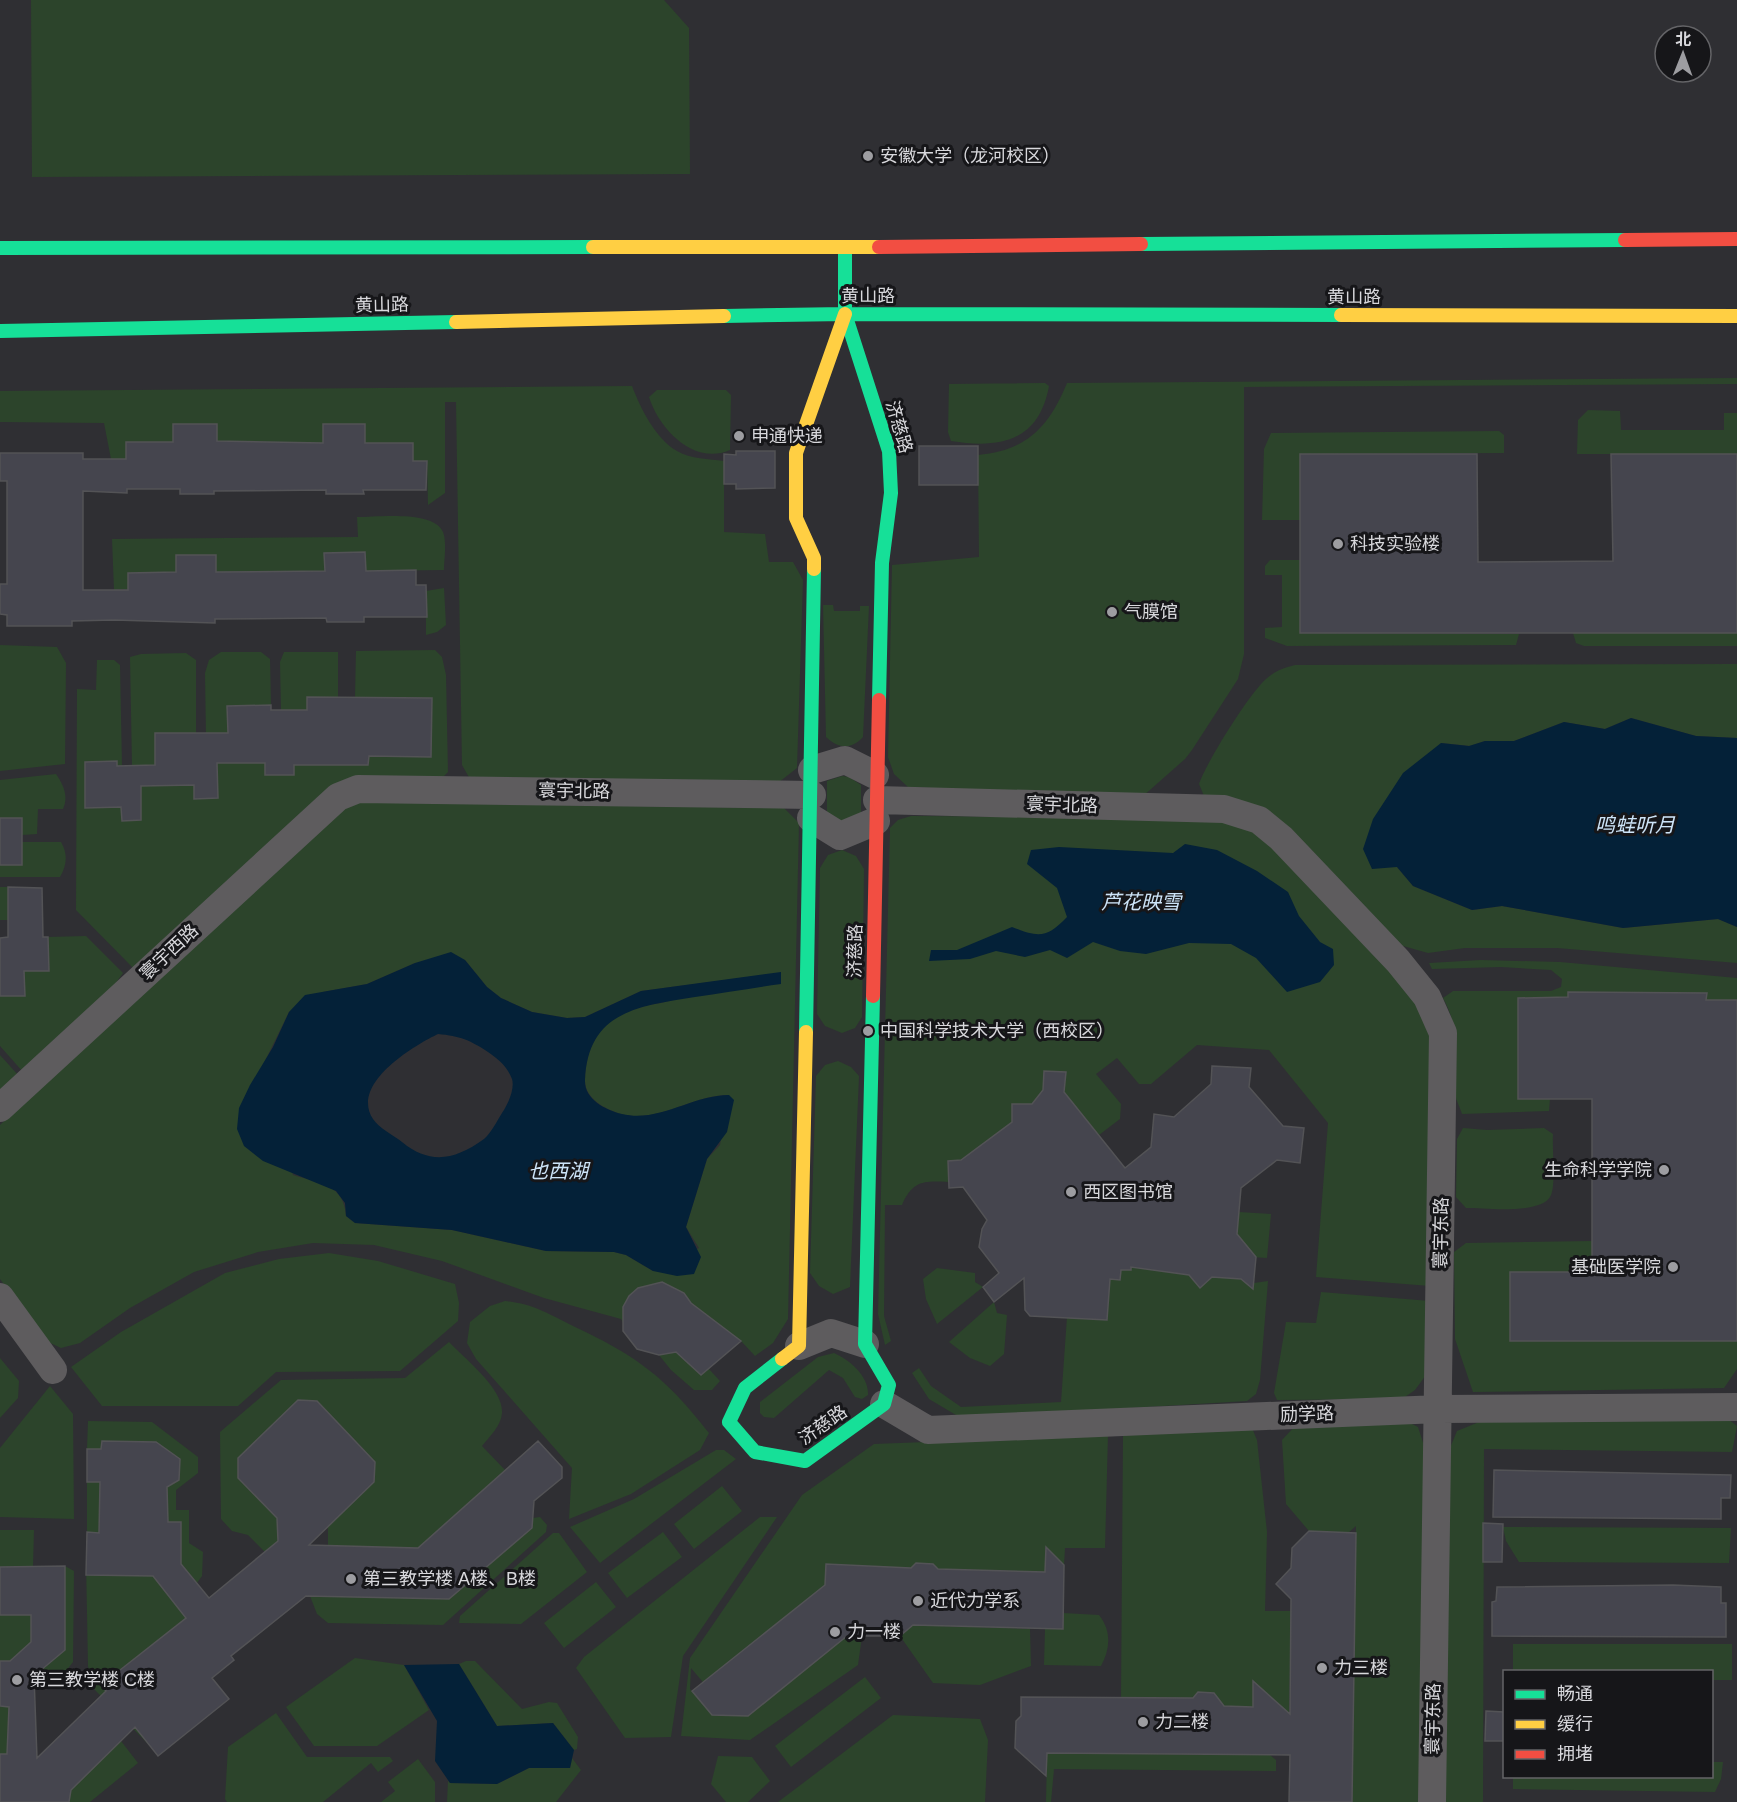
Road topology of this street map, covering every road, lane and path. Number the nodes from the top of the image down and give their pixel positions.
1 (1737, 239) edge
2 (844, 247) junction
3 (0, 248) edge
4 (845, 314) junction
5 (1737, 315) edge
6 (0, 331) edge
7 (812, 794) junction
8 (338, 797) joint
9 (876, 799) junction
10 (1175, 808) joint
11 (0, 1108) edge
12 (0, 1297) edge
13 (865, 1344) junction
14 (799, 1346) junction
15 (53, 1370) dead end
16 (884, 1404) junction
17 (1737, 1407) edge
18 (1439, 1409) junction
19 (1432, 1802) edge

1 - 2 main road
2 - 3 main road
2 - 4 main road
4 - 5 main road, 黄山路
4 - 6 main road, 黄山路
4 - 7 main road
4 - 9 main road, 济慈路
7 - 8 street, 寰宇北路
7 - 9 street
7 - 9 street
7 - 14 main road
8 - 11 street, 寰宇西路
9 - 10 street, 寰宇北路
9 - 13 main road, 济慈路
10 - 18 street, 寰宇东路
12 - 15 street
13 - 14 street
13 - 16 main road
14 - 16 main road, 济慈路
16 - 18 street, 励学路
17 - 18 street, 励学路
18 - 19 street, 寰宇东路

